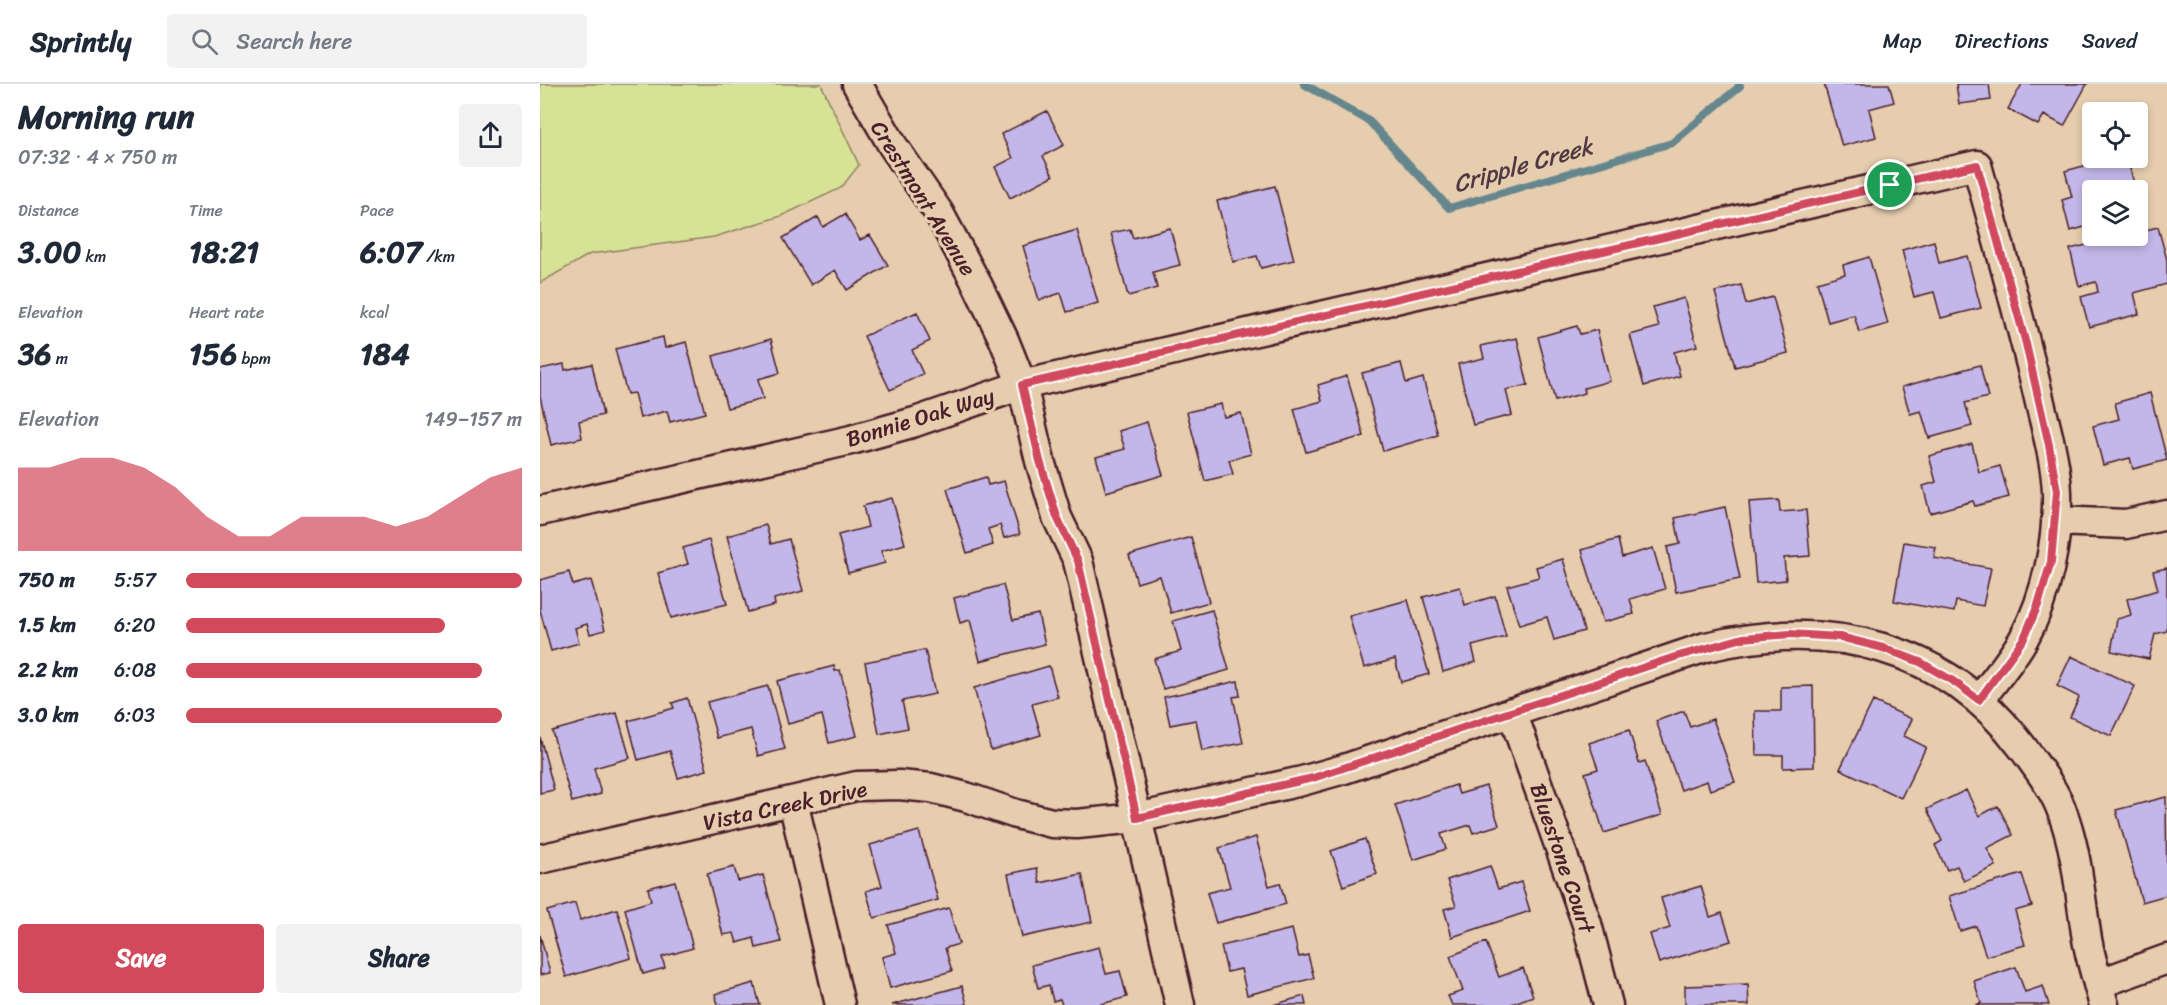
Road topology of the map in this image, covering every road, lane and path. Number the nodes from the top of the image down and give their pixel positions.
1 (857, 84) edge
2 (1022, 385) junction
3 (540, 511) edge
4 (2167, 515) edge
5 (2056, 521) junction
6 (1979, 700) junction
7 (1512, 712) junction
8 (793, 801) junction
9 (1137, 818) junction
10 (540, 859) edge
11 (2167, 959) edge
12 (2101, 995) edge
13 (840, 1005) edge
14 (1180, 1005) edge
15 (1608, 1005) edge

1 - 2 street, Crestmont Avenue
2 - 3 street, Bonnie Oak Way
2 - 5 street, Bonnie Oak Way
2 - 9 street, Crestmont Avenue
4 - 5 street
5 - 6 street, Bonnie Oak Way
6 - 7 street, Vista Creek Drive
6 - 12 street, Vista Creek Drive
7 - 9 street, Vista Creek Drive
7 - 15 street, Bluestone Court
8 - 9 street, Vista Creek Drive
8 - 10 street, Vista Creek Drive
8 - 13 street
9 - 14 street, Crestmont Avenue
11 - 12 street

